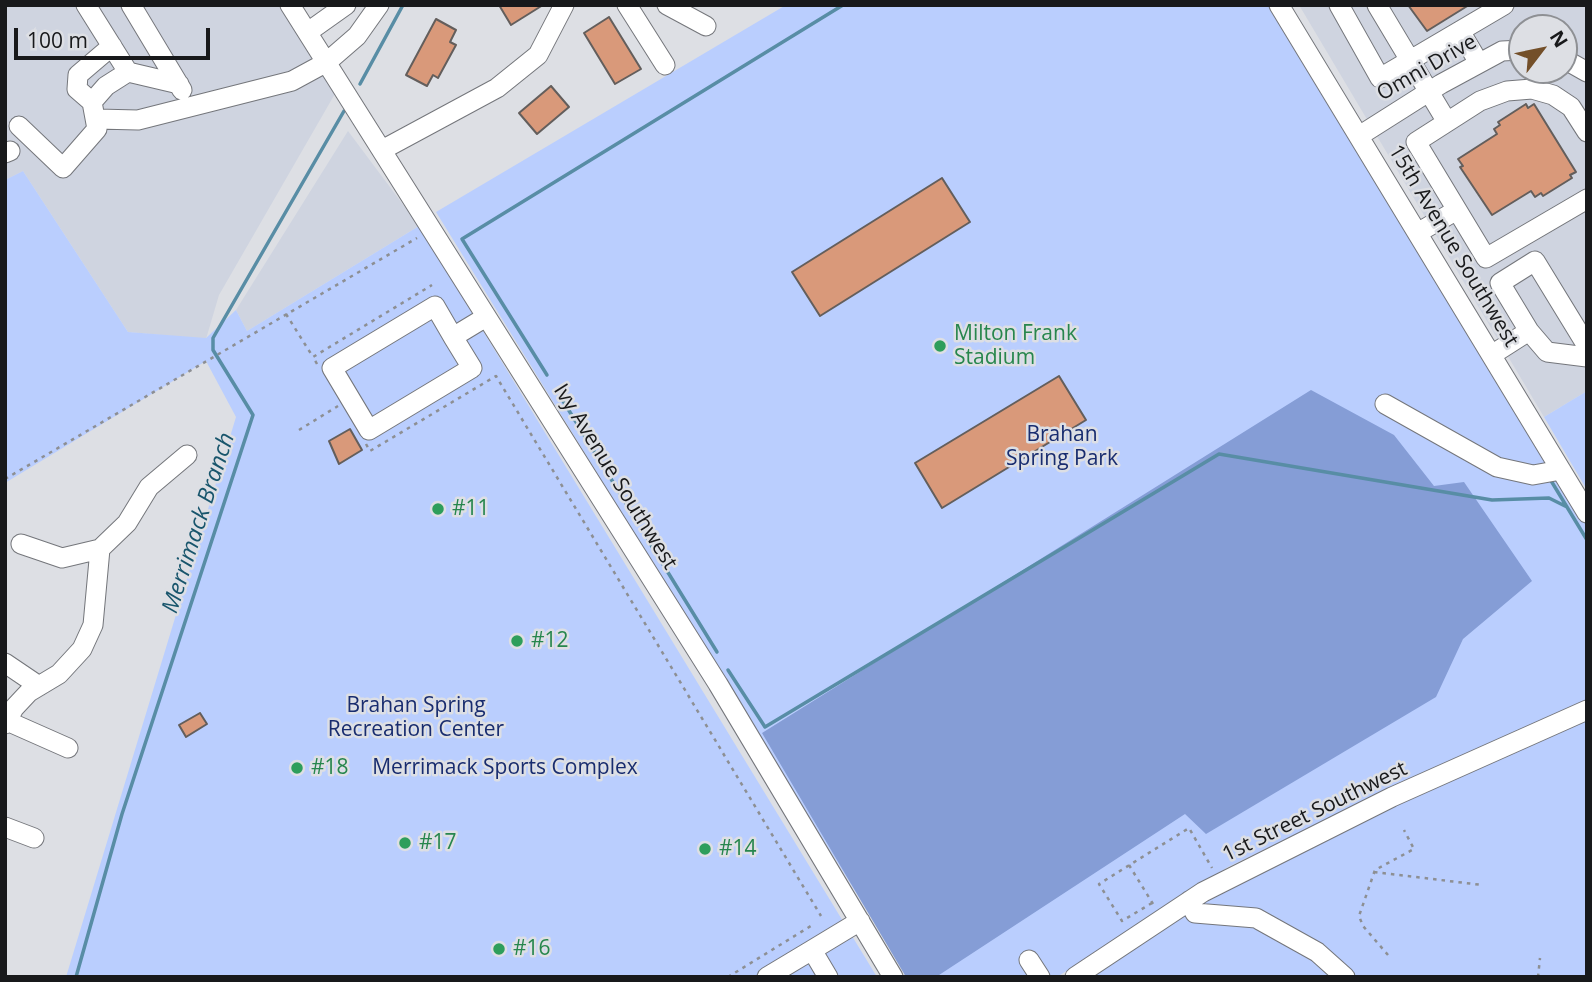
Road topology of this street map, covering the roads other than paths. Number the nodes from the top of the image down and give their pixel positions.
1 (86, 5) edge
2 (131, 5) edge
3 (290, 5) edge
4 (346, 5) edge
5 (379, 5) edge
6 (564, 5) edge
7 (626, 5) edge
8 (667, 5) edge
9 (1279, 5) edge
10 (1339, 5) edge
11 (1377, 5) edge
12 (1504, 5) edge
13 (706, 26) dead end
14 (1460, 31) junction
15 (308, 32) junction
16 (112, 46) junction
17 (1508, 51) edge
18 (1409, 61) junction
19 (327, 62) junction
20 (1479, 63) junction
21 (665, 65) dead end
22 (128, 72) junction
23 (179, 84) junction
24 (1429, 92) junction
25 (189, 107) junction
26 (94, 110) junction
27 (1447, 122) junction
28 (19, 126) dead end
29 (1587, 131) edge
30 (1359, 136) junction
31 (382, 150) junction
32 (1587, 199) edge
33 (1457, 210) junction
34 (1419, 232) junction
35 (486, 317) junction
36 (1529, 331) junction
37 (453, 337) junction
38 (1587, 346) edge
39 (1493, 354) junction
40 (1587, 357) edge
41 (1385, 404) dead end
42 (187, 455) dead end
43 (1562, 470) junction
44 (1587, 513) edge
45 (21, 544) dead end
46 (100, 549) junction
47 (5, 663) edge
48 (39, 686) junction
49 (1587, 710) edge
50 (6, 722) edge
51 (68, 748) dead end
52 (5, 827) edge
53 (34, 838) dead end
54 (1189, 901) junction
55 (860, 921) junction
56 (812, 950) junction
57 (767, 977) edge
58 (828, 977) edge
59 (893, 977) edge
60 (1075, 977) edge
61 (1345, 977) edge

1 - 16 street
2 - 23 street
3 - 15 street, Ivy Avenue Southwest
4 - 15 street
5 - 19 street
6 - 31 street
7 - 21 street
8 - 13 street
9 - 30 street, 15th Avenue Southwest
10 - 18 street
11 - 18 street
12 - 14 street
14 - 18 street
14 - 20 street
15 - 19 street, Ivy Avenue Southwest
16 - 22 street
16 - 26 street
17 - 20 street, Omni Drive
18 - 24 street
19 - 25 street
19 - 31 street, Ivy Avenue Southwest
20 - 24 street, Omni Drive
22 - 23 street
22 - 26 street
23 - 25 street
24 - 27 street
24 - 30 street, Omni Drive
25 - 26 street
26 - 28 street
27 - 29 street
27 - 33 street
30 - 34 street, 15th Avenue Southwest
31 - 35 street, Ivy Avenue Southwest
32 - 33 street
33 - 34 street
34 - 39 street, 15th Avenue Southwest
35 - 37 street
35 - 55 street, Ivy Avenue Southwest
36 - 38 street
36 - 39 street
36 - 40 street
37 - 37 street
39 - 43 street, 15th Avenue Southwest
41 - 43 street
42 - 46 street
43 - 44 street, 15th Avenue Southwest
45 - 46 street
46 - 48 street
47 - 48 street
48 - 50 street
49 - 54 street, 1st Street Southwest
50 - 51 street
52 - 53 street
54 - 60 street, 1st Street Southwest
54 - 61 street
55 - 56 street
55 - 59 street, Ivy Avenue Southwest
56 - 57 street
56 - 58 street

